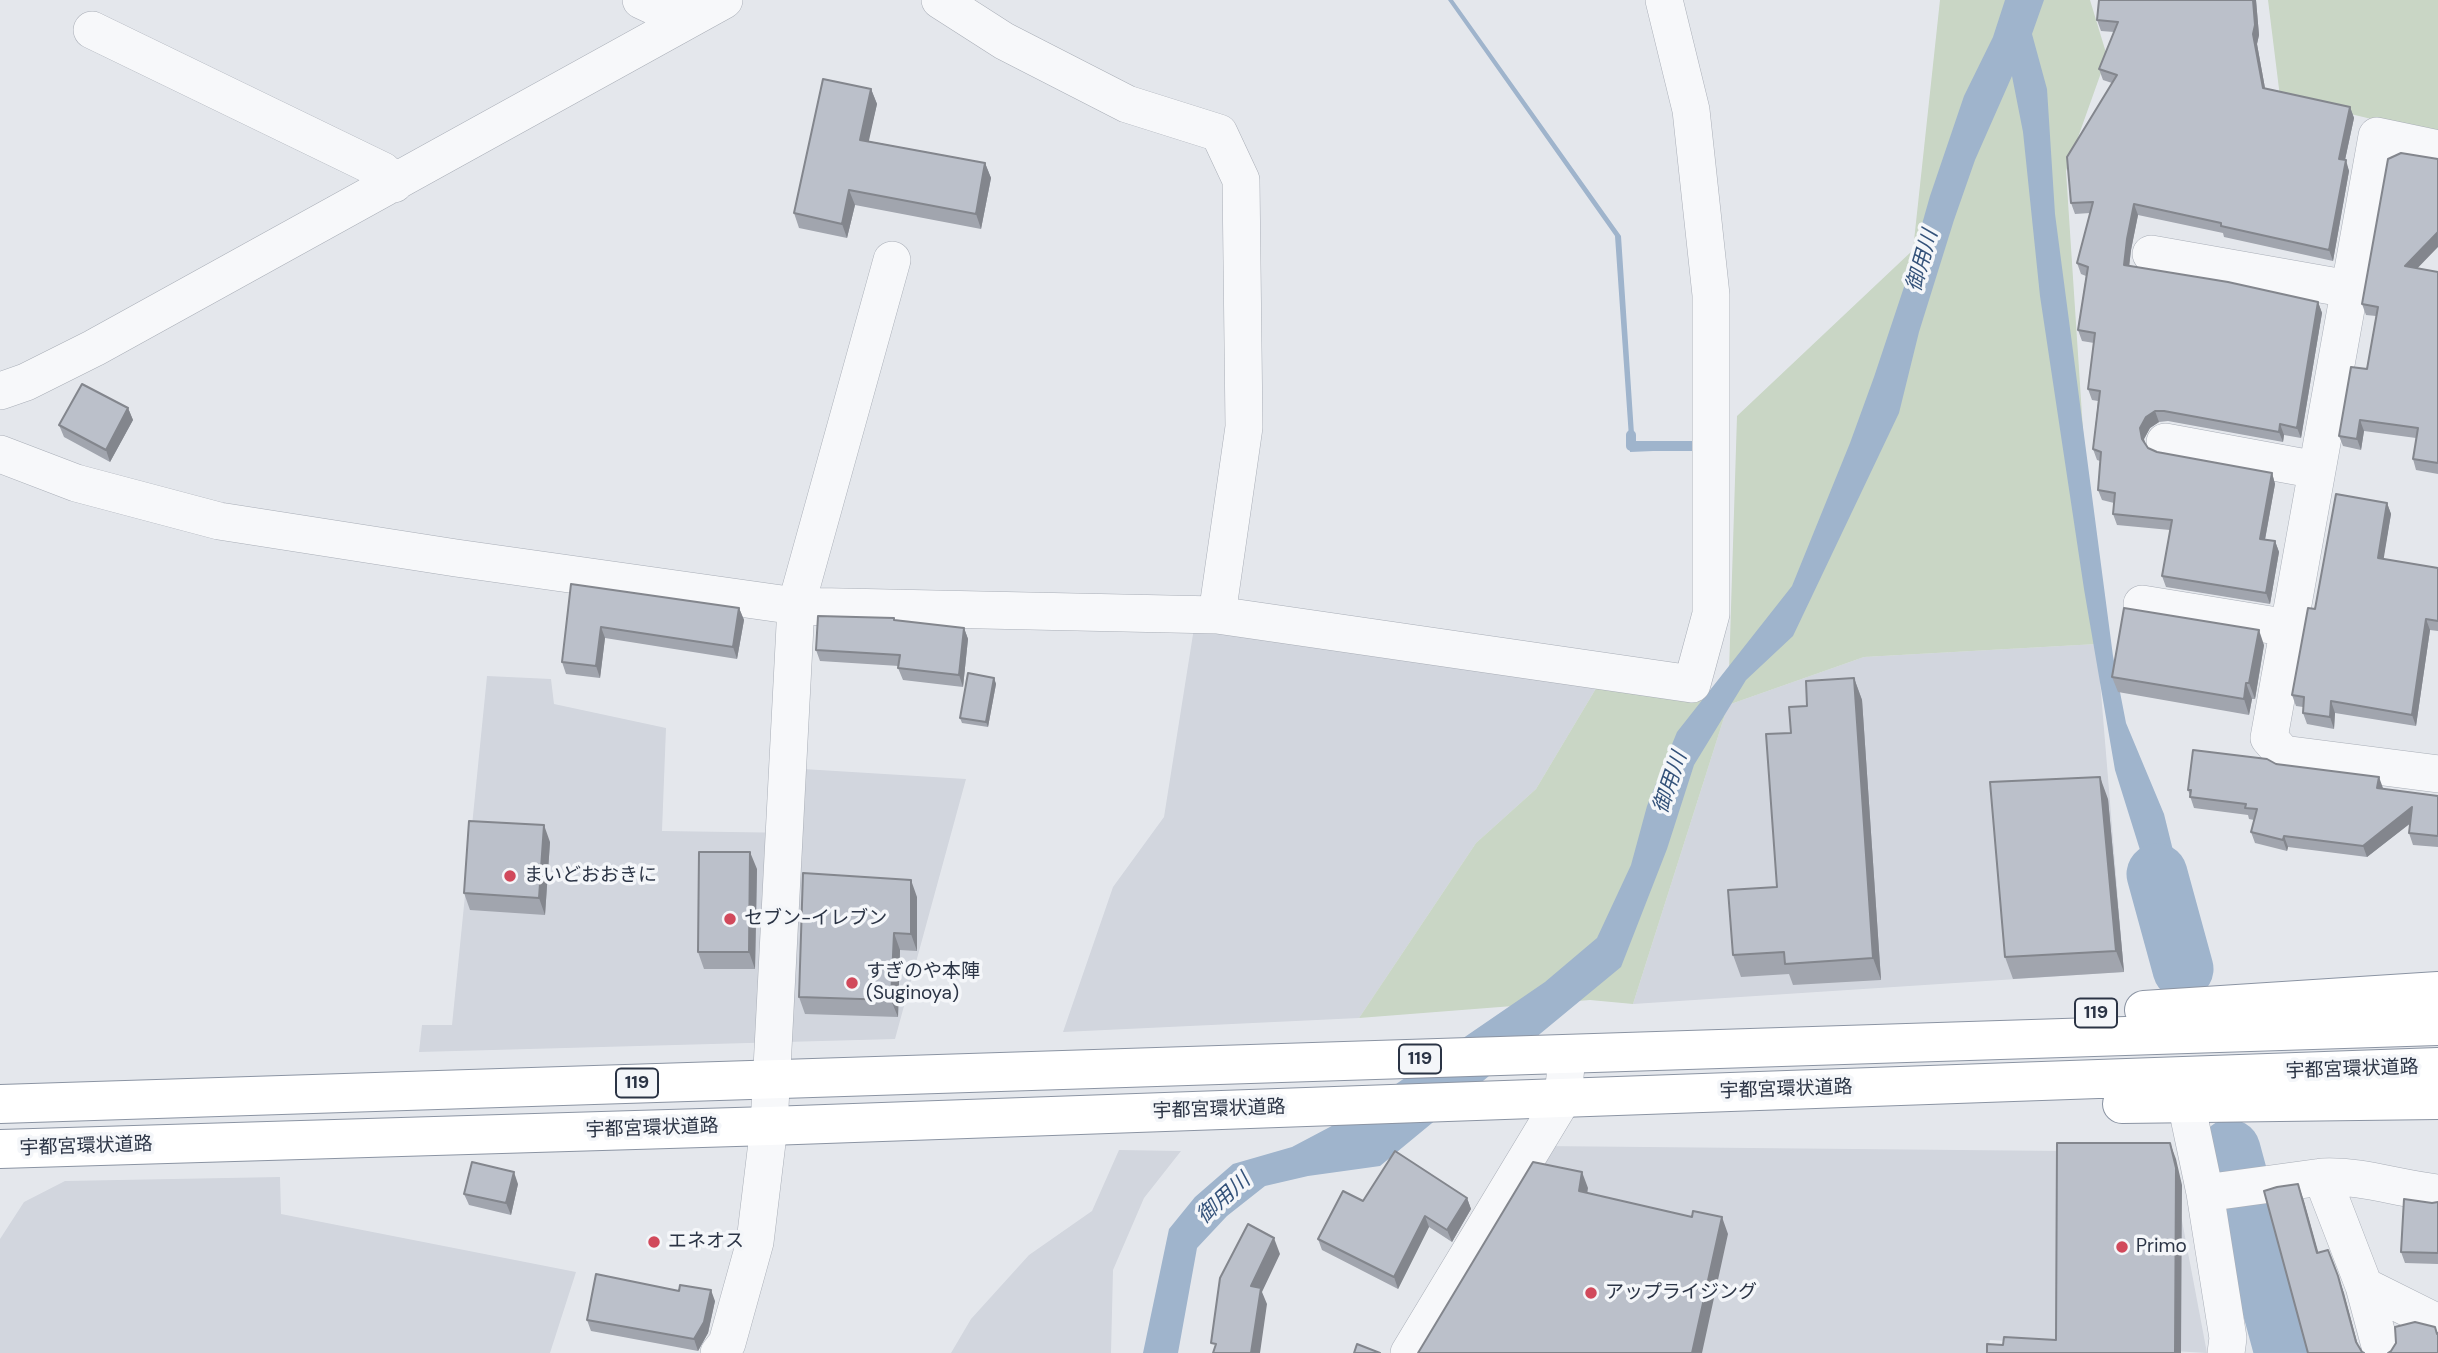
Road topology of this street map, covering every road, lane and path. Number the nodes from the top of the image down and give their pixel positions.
1 (641, 0) edge
2 (724, 0) edge
3 (940, 0) edge
4 (1664, 0) edge
5 (686, 21) junction
6 (92, 30) dead end
7 (2438, 149) edge
8 (394, 184) junction
9 (2151, 254) dead end
10 (892, 260) dead end
11 (2349, 289) junction
12 (0, 391) edge
13 (2165, 442) dead end
14 (0, 454) edge
15 (2317, 470) junction
16 (2142, 604) dead end
17 (796, 606) junction
18 (1217, 615) junction
19 (2289, 628) junction
20 (2438, 774) edge
21 (2438, 991) edge
22 (2438, 1026) edge
23 (1756, 1048) junction
24 (1567, 1055) junction
25 (2438, 1067) edge
26 (772, 1079) junction
27 (2051, 1080) junction
28 (1563, 1098) junction
29 (2438, 1100) edge
30 (2186, 1103) junction
31 (0, 1104) edge
32 (769, 1126) junction
33 (0, 1149) edge
34 (2322, 1177) junction
35 (2213, 1191) junction
36 (2438, 1193) edge
37 (2364, 1286) junction
38 (2438, 1323) edge
39 (719, 1353) edge
40 (1409, 1353) edge
41 (2226, 1353) edge
42 (2382, 1353) edge

1 - 5 street
2 - 5 street
3 - 18 street
4 - 18 street
5 - 8 street
6 - 8 street
7 - 11 street
8 - 12 street
9 - 11 street
10 - 17 street
11 - 15 street
13 - 15 street
14 - 17 street
15 - 19 street
16 - 19 street
17 - 18 street
17 - 26 street
19 - 20 street
21 - 23 highway, 119
22 - 23 highway, 119
23 - 24 highway, 119
24 - 26 highway, 119
24 - 28 street
25 - 27 highway, 宇都宮環状道路 / 119
26 - 31 highway, 119
26 - 32 street
27 - 28 highway, 宇都宮環状道路 / 119
27 - 30 highway
28 - 32 highway, 宇都宮環状道路 / 119
28 - 40 street
29 - 30 highway
30 - 35 street
32 - 33 highway, 宇都宮環状道路 / 119
32 - 39 street
34 - 35 street
34 - 36 street
34 - 37 street
35 - 41 street
37 - 38 street
37 - 42 street

